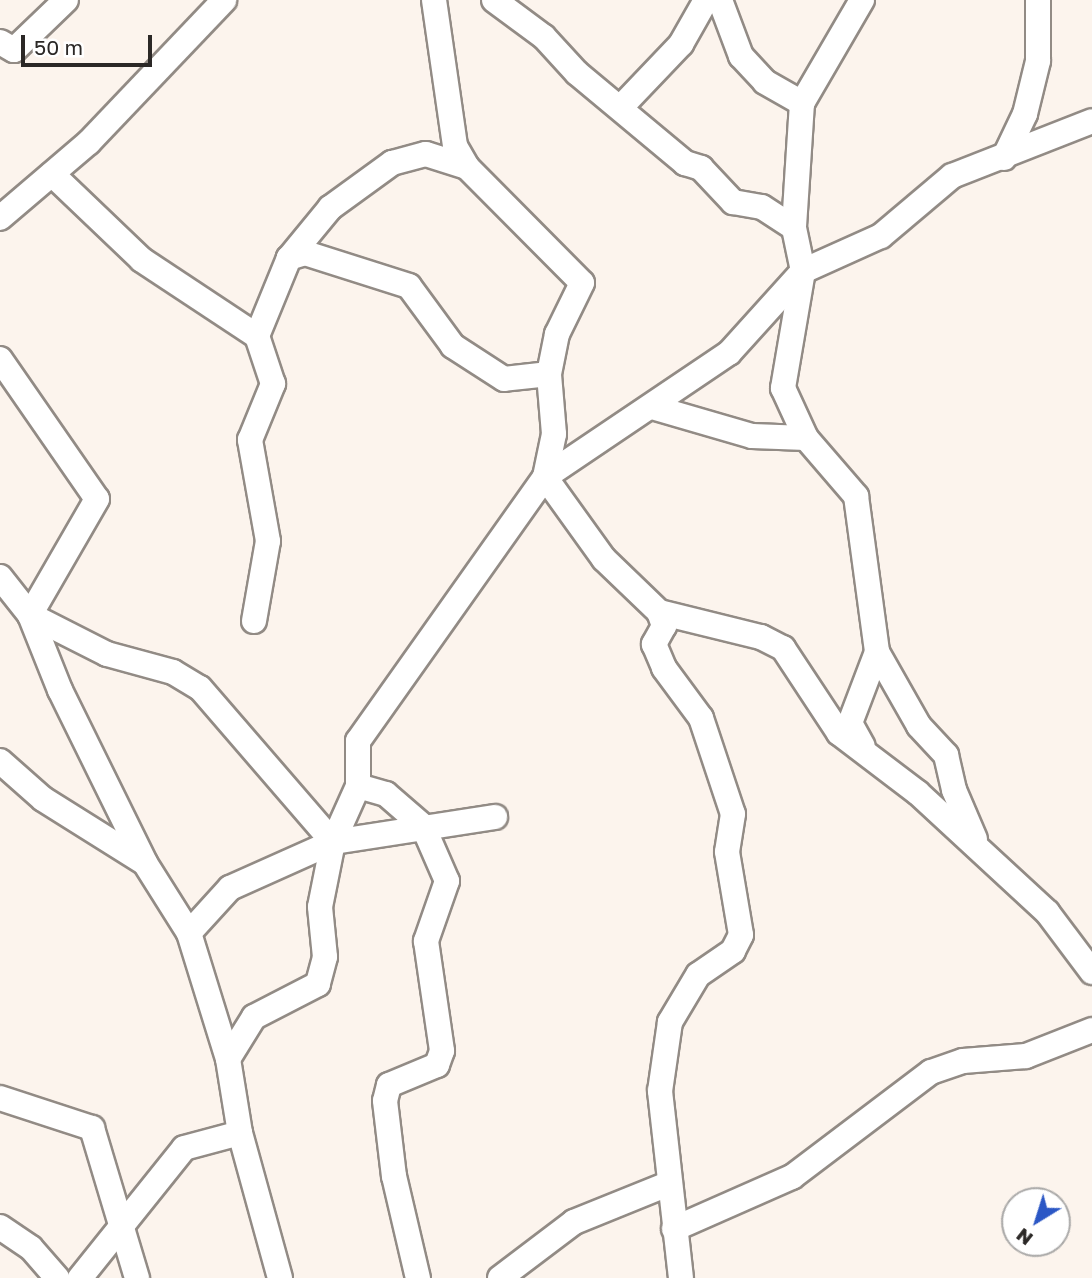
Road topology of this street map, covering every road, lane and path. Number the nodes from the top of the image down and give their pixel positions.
1 (66, 0) edge
2 (225, 0) edge
3 (434, 0) edge
4 (494, 0) edge
5 (706, 0) edge
6 (720, 0) edge
7 (862, 0) edge
8 (1038, 0) edge
9 (0, 42) edge
10 (802, 103) junction
11 (622, 106) junction
12 (1092, 121) edge
13 (1004, 158) junction
14 (467, 167) junction
15 (52, 174) junction
16 (0, 218) edge
17 (794, 228) junction
18 (289, 258) junction
19 (803, 271) junction
20 (257, 336) junction
21 (0, 359) edge
22 (549, 374) junction
23 (652, 407) junction
24 (806, 438) junction
25 (545, 477) junction
26 (0, 577) edge
27 (659, 612) junction
28 (30, 615) junction
29 (254, 621) dead end
30 (877, 652) junction
31 (863, 746) junction
32 (0, 761) edge
33 (358, 786) junction
34 (495, 817) dead end
35 (423, 827) junction
36 (333, 842) junction
37 (980, 849) junction
38 (145, 863) junction
39 (189, 933) junction
40 (1092, 972) edge
41 (1092, 1030) edge
42 (228, 1059) junction
43 (0, 1098) edge
44 (240, 1133) junction
45 (668, 1184) junction
46 (123, 1219) junction
47 (0, 1227) edge
48 (674, 1229) junction
49 (57, 1278) edge
50 (80, 1278) edge
51 (137, 1278) edge
52 (280, 1278) edge
53 (418, 1278) edge
54 (500, 1278) edge
55 (681, 1278) edge

1 - 9 street
2 - 15 street
3 - 14 street
4 - 11 street
5 - 11 street
6 - 10 street
7 - 10 street
8 - 13 street
10 - 17 street
11 - 17 street
12 - 13 street
13 - 19 street
14 - 18 street
14 - 22 street
15 - 16 street
15 - 20 street
17 - 19 street
18 - 20 street
18 - 22 street
19 - 23 street
19 - 24 street
20 - 29 street
21 - 28 street
22 - 25 street
23 - 24 street
23 - 25 street
24 - 30 street
25 - 27 street
25 - 33 street
26 - 28 street
27 - 31 street
27 - 45 street
28 - 36 street
28 - 38 street
30 - 31 street
30 - 37 street
31 - 37 street
32 - 38 street
33 - 35 street
33 - 36 street
34 - 35 street
35 - 36 street
35 - 53 street
36 - 39 street
36 - 42 street
37 - 40 street
38 - 39 street
39 - 42 street
41 - 48 street
42 - 44 street
43 - 46 street
44 - 46 street
44 - 52 street
45 - 48 street
45 - 54 street
46 - 50 street
46 - 51 street
47 - 49 street
48 - 55 street

